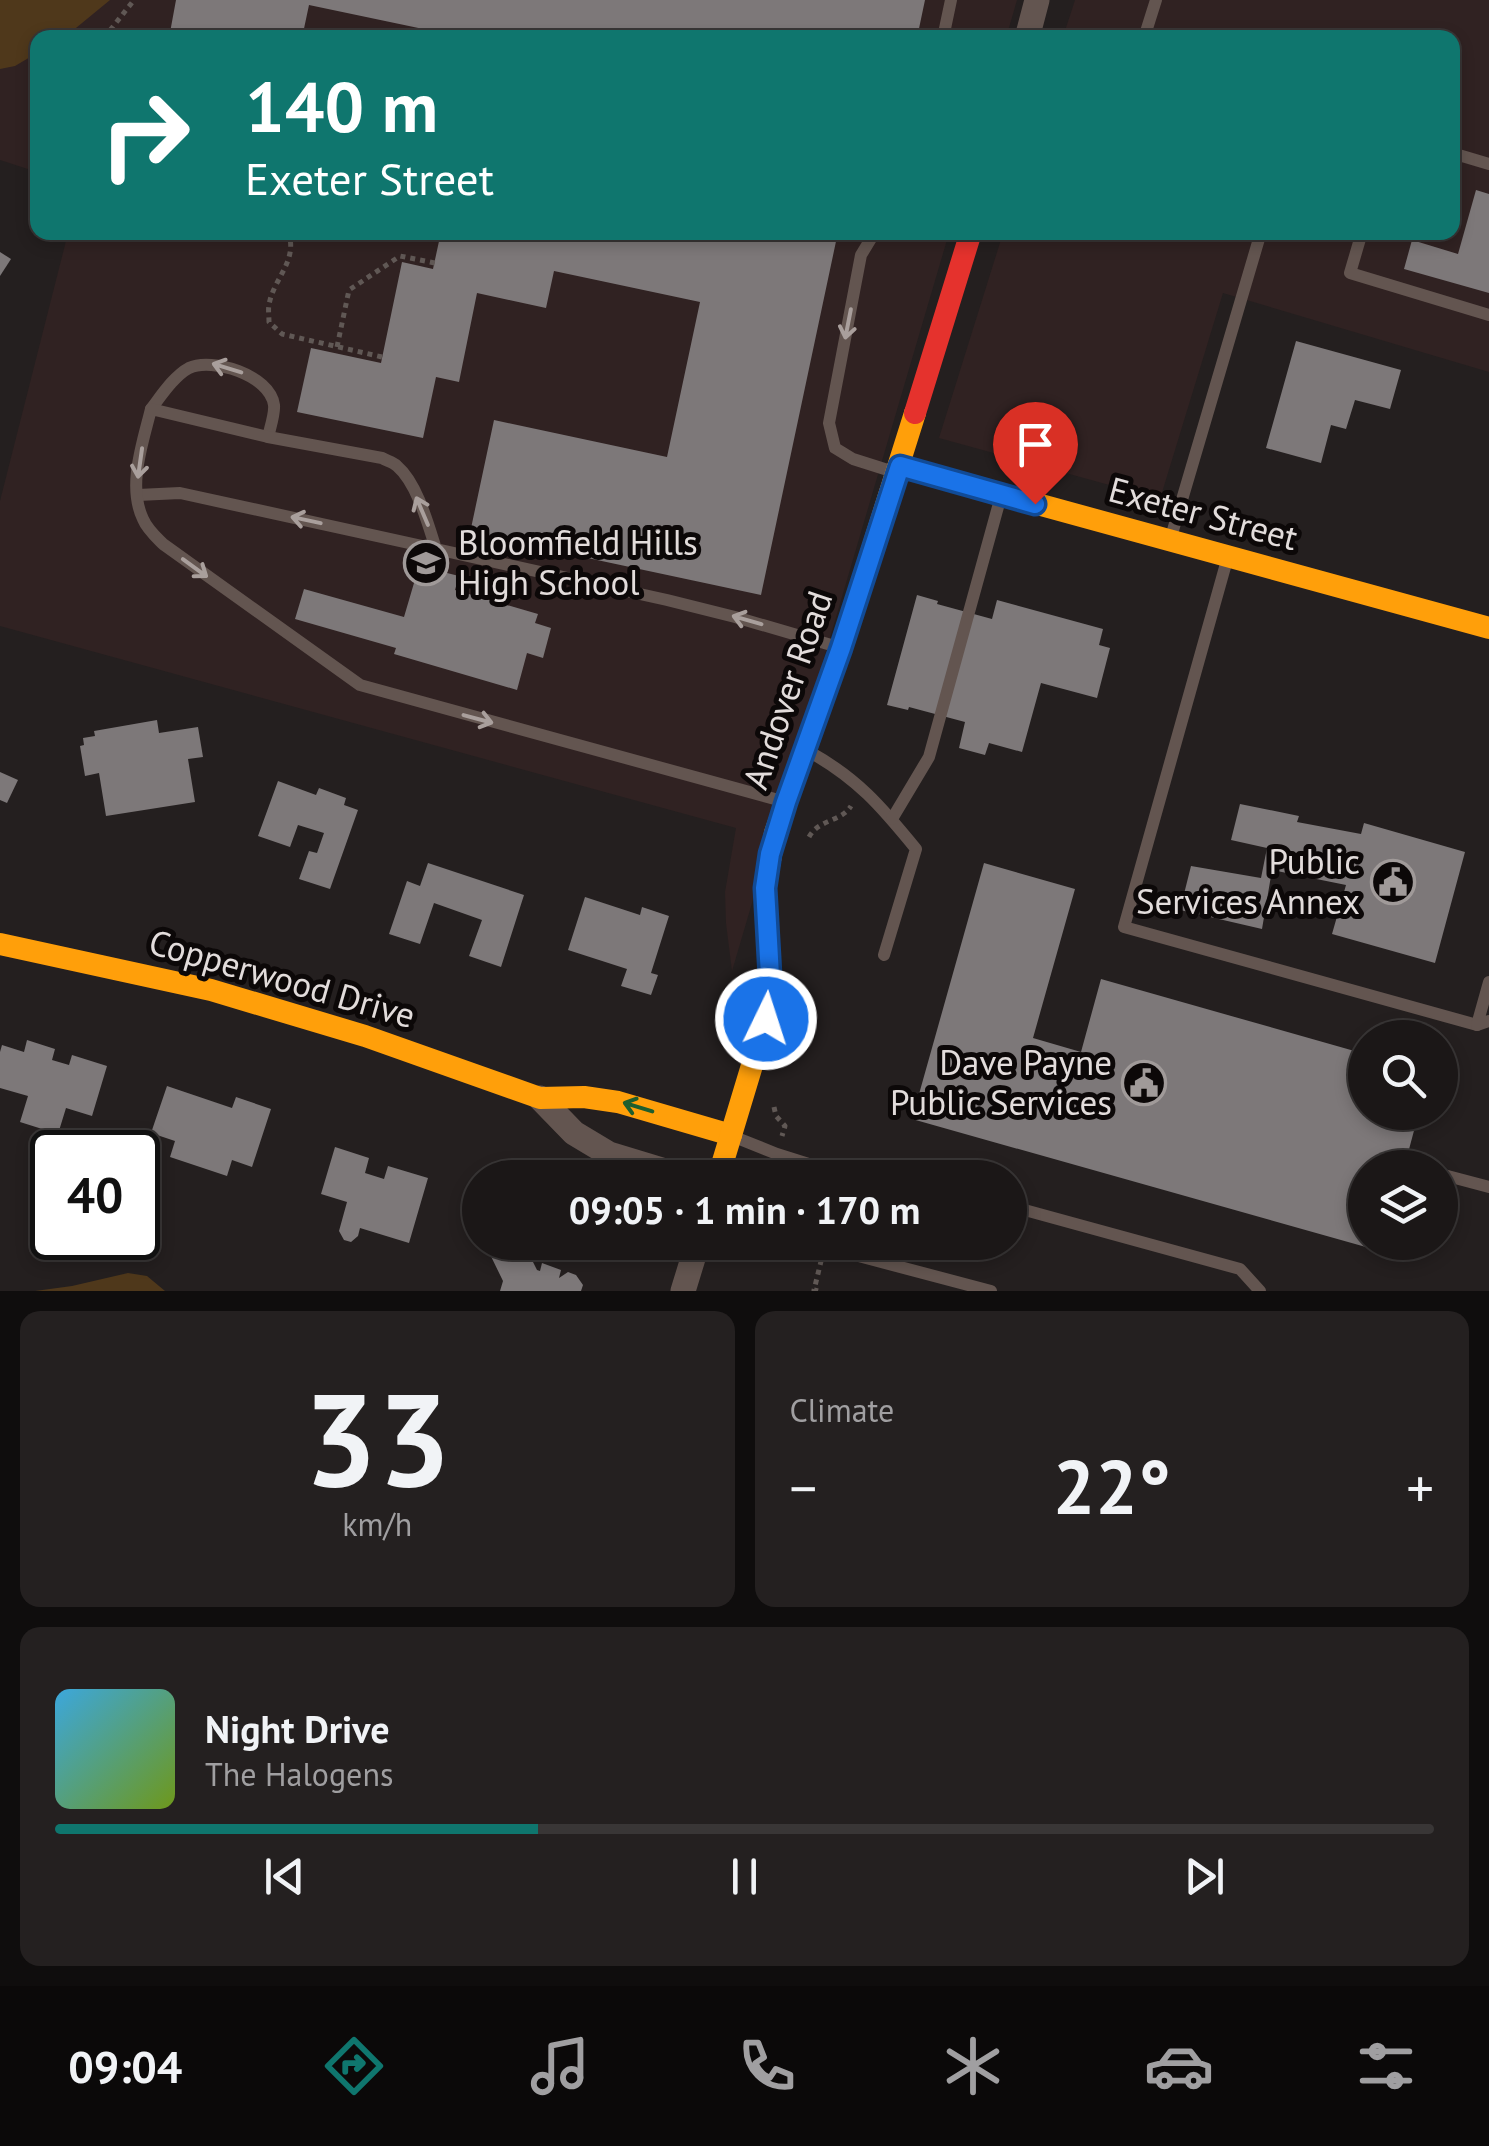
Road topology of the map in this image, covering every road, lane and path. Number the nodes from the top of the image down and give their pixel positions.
1 (134, 0) edge
2 (951, 0) edge
3 (1038, 0) edge
4 (1156, 0) edge
5 (110, 30) edge
6 (945, 30) edge
7 (1029, 30) edge
8 (1147, 30) edge
9 (1460, 155) edge
10 (1489, 164) edge
11 (291, 240) edge
12 (870, 240) edge
13 (969, 240) edge
14 (1259, 240) edge
15 (1360, 240) edge
16 (435, 263) dead end
17 (1489, 315) edge
18 (337, 347) junction
19 (382, 357) dead end
20 (151, 409) junction
21 (268, 436) junction
22 (898, 470) junction
23 (138, 495) junction
24 (1001, 495) junction
25 (1170, 541) junction
26 (436, 549) junction
27 (1228, 558) junction
28 (1489, 628) edge
29 (841, 648) junction
30 (806, 749) junction
31 (786, 802) junction
32 (892, 819) junction
33 (0, 944) edge
34 (884, 955) dead end
35 (1489, 982) edge
36 (1483, 1023) edge
37 (540, 1098) junction
38 (731, 1135) junction
39 (628, 1160) edge
40 (723, 1160) edge
41 (796, 1160) edge
42 (1458, 1179) edge
43 (1489, 1187) edge
44 (1027, 1211) edge
45 (692, 1260) edge
46 (821, 1260) edge
47 (875, 1260) edge
48 (683, 1291) edge
49 (818, 1291) edge
50 (992, 1291) edge
51 (1260, 1291) edge

1 - 5 path
2 - 6 lane
3 - 7 street
4 - 8 lane
9 - 10 lane
11 - 18 path
12 -> 22 lane
13 - 22 street, Andover Road
14 - 25 lane
15 - 17 lane
16 - 18 path
18 - 19 path
20 - 21 lane
21 -> 20 lane
20 -> 23 lane
26 -> 21 lane
22 - 24 street, Exeter Street
22 - 29 street, Andover Road
26 -> 23 lane
23 -> 31 lane
24 - 25 street, Exeter Street
24 - 32 lane
25 - 27 street, Exeter Street
29 -> 26 lane
27 - 28 street, Exeter Street
27 - 36 lane
29 - 30 street, Andover Road
30 - 31 street, Andover Road
30 - 32 lane
31 - 38 street, Andover Road
32 - 34 lane
33 - 37 street, Copperwood Drive
35 - 36 lane
38 -> 37 street, Copperwood Drive
37 - 39 street, Copperwood Drive
38 - 40 street, Andover Road
38 - 41 lane
42 - 43 lane
44 - 51 lane
45 - 48 street
46 - 49 path
47 - 50 lane

